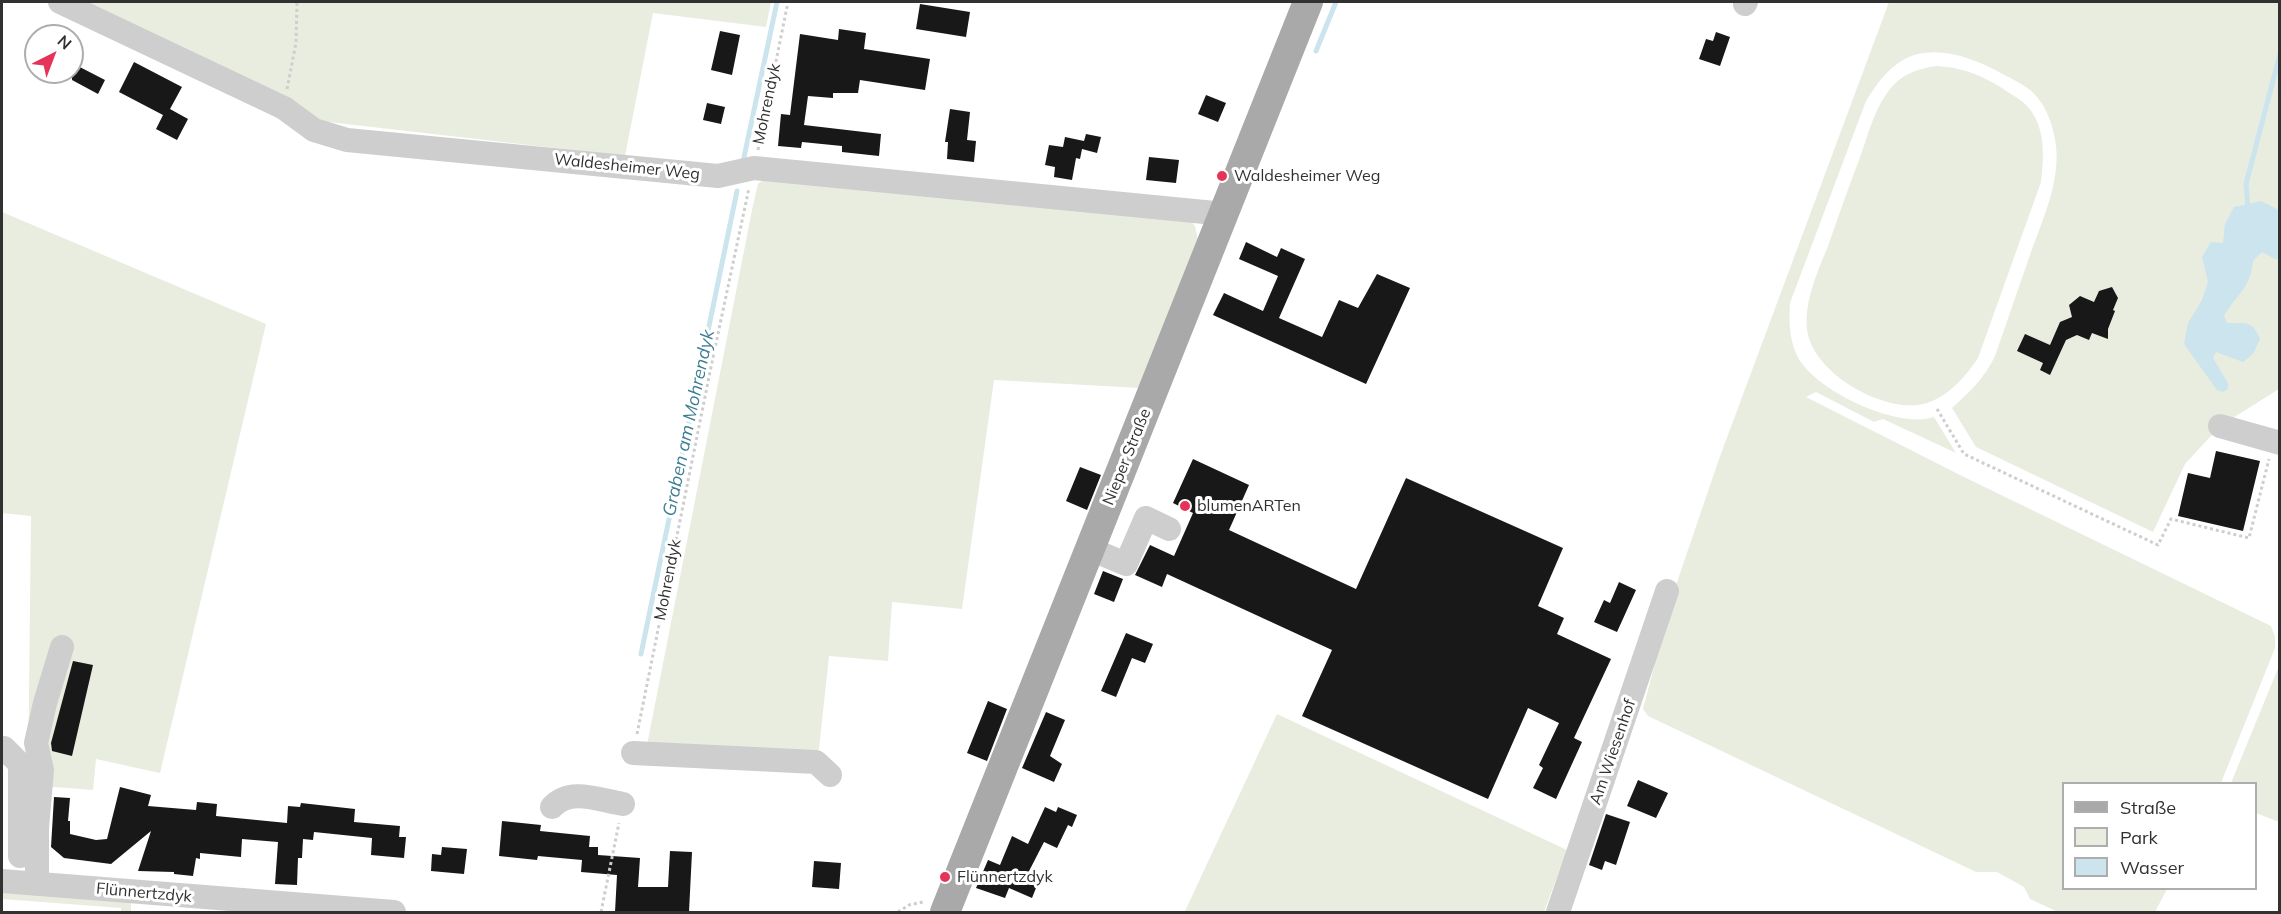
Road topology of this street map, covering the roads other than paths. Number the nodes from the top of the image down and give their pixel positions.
1 (60, 2) edge
2 (1308, 2) edge
3 (1225, 213) junction
4 (2220, 426) dead end
5 (2276, 442) edge
6 (1169, 529) dead end
7 (1090, 549) junction
8 (1667, 591) dead end
9 (62, 647) dead end
10 (4, 748) dead end
11 (633, 753) road end
12 (830, 775) dead end
13 (623, 804) road end
14 (552, 807) dead end
15 (20, 883) edge
16 (394, 912) edge
17 (945, 912) edge
18 (1558, 912) edge

1 - 3 street, Waldesheimer Weg
2 - 3 main road, Nieper Straße
3 - 7 main road, Nieper Straße
4 - 5 street
6 - 7 street
7 - 17 main road, Nieper Straße
8 - 18 street, Am Wiesenhof
9 - 15 street
10 - 15 street
11 - 12 street
13 - 14 street
15 - 16 street, Flünnertzdyk

